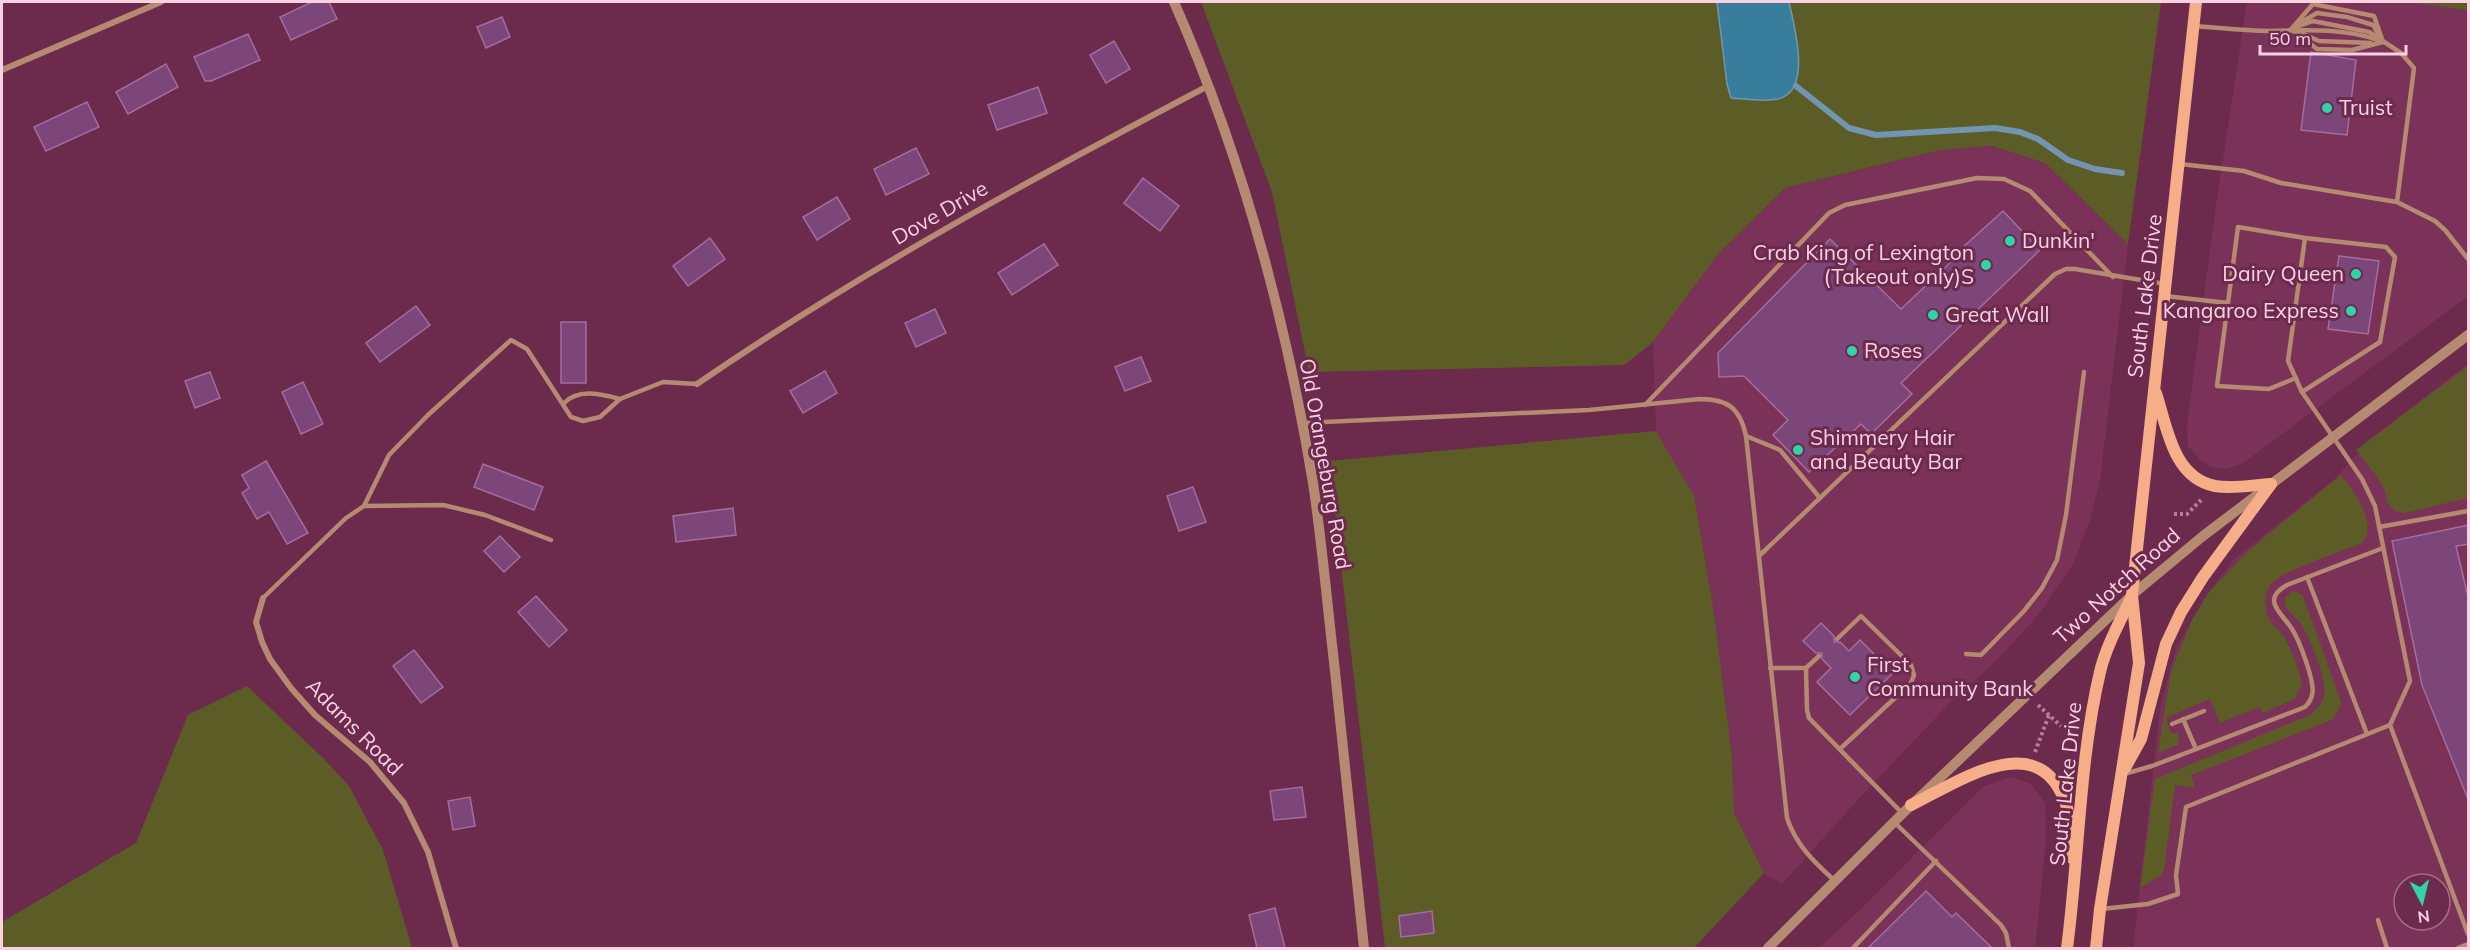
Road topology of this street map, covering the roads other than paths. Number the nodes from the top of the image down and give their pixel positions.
1 (161, 2) edge
2 (1174, 2) edge
3 (2196, 2) edge
4 (2193, 26) junction
5 (2291, 29) junction
6 (2383, 42) junction
7 (2, 70) edge
8 (1208, 86) junction
9 (2180, 164) junction
10 (2397, 202) junction
11 (2305, 238) junction
12 (2469, 259) edge
13 (2114, 277) junction
14 (2164, 290) junction
15 (2228, 303) junction
16 (2469, 335) edge
17 (2084, 372) dead end
18 (2296, 378) junction
19 (697, 384) joint
20 (2154, 387) junction
21 (2302, 392) junction
22 (620, 399) junction
23 (563, 404) junction
24 (1646, 405) junction
25 (1302, 423) junction
26 (1746, 435) junction
27 (2331, 437) junction
28 (2271, 484) junction
29 (1820, 498) junction
30 (364, 506) junction
31 (2469, 511) edge
32 (2379, 527) junction
33 (550, 540) dead end
34 (2384, 548) junction
35 (1760, 556) junction
36 (2307, 577) junction
37 (2132, 595) junction
38 (263, 598) joint
39 (1837, 639) dead end
40 (1966, 654) dead end
41 (1819, 656) dead end
42 (1770, 668) junction
43 (1806, 668) junction
44 (2204, 711) dead end
45 (2183, 719) junction
46 (2172, 724) dead end
47 (2390, 725) junction
48 (2367, 734) junction
49 (1840, 749) junction
50 (2196, 749) junction
51 (2122, 775) junction
52 (1907, 809) junction
53 (1894, 822) junction
54 (1936, 861) junction
55 (1835, 881) junction
56 (2075, 889) junction
57 (2100, 909) junction
58 (2378, 920) dead end
59 (2469, 934) edge
60 (2469, 944) edge
61 (456, 948) edge
62 (1364, 948) edge
63 (1768, 948) edge
64 (1853, 948) edge
65 (2009, 948) edge
66 (2067, 948) edge
67 (2096, 948) edge
68 (2387, 948) edge
69 (2458, 948) edge

1 - 7 street
2 - 8 street, Old Orangeburg Road
3 - 4 main road, South Lake Drive
4 - 5 lane
4 - 9 main road, South Lake Drive
5 - 6 lane
5 - 6 lane
5 - 6 lane
5 - 6 lane
5 - 6 lane
6 - 10 lane
8 - 19 street, Dove Drive
8 - 25 street, Old Orangeburg Road
9 - 10 lane
9 - 14 main road, South Lake Drive
10 - 12 lane
11 - 15 lane
11 - 18 lane
11 - 21 lane
13 - 14 lane
13 - 24 lane
13 - 29 lane
14 - 15 lane
14 - 20 main road, South Lake Drive
15 - 18 lane
16 - 27 street, Two Notch Road
17 - 40 lane
18 - 21 lane
19 - 22 lane
20 - 28 main road
20 - 37 main road, South Lake Drive
21 - 27 lane
22 - 23 lane
22 - 23 lane
23 - 30 lane
24 - 25 lane
24 - 26 lane
25 - 62 street, Old Orangeburg Road
26 - 29 lane
26 - 35 lane
27 - 28 street, Two Notch Road
27 - 32 lane
28 - 37 street, Two Notch Road
28 - 51 main road
29 - 35 lane
30 - 33 lane
30 - 38 lane
31 - 32 lane
32 - 34 lane
34 - 36 lane
34 - 47 lane
35 - 42 lane
36 - 48 lane
36 - 50 lane
37 - 51 main road, South Lake Drive
37 - 52 street, Two Notch Road
37 - 56 main road, South Lake Drive
38 - 61 street, Adams Road
39 - 49 lane
41 - 43 lane
42 - 43 lane
42 - 55 lane
43 - 49 lane
44 - 45 lane
45 - 46 lane
45 - 50 lane
47 - 48 lane
47 - 59 lane
48 - 57 lane
49 - 52 lane
50 - 51 lane
51 - 57 main road, South Lake Drive
52 - 53 street, Two Notch Road
52 - 56 main road
53 - 54 lane
53 - 55 street, Two Notch Road
54 - 64 lane
54 - 65 lane
55 - 63 street, Two Notch Road
56 - 66 main road, South Lake Drive
57 - 67 main road, South Lake Drive
58 - 68 lane
60 - 69 lane

